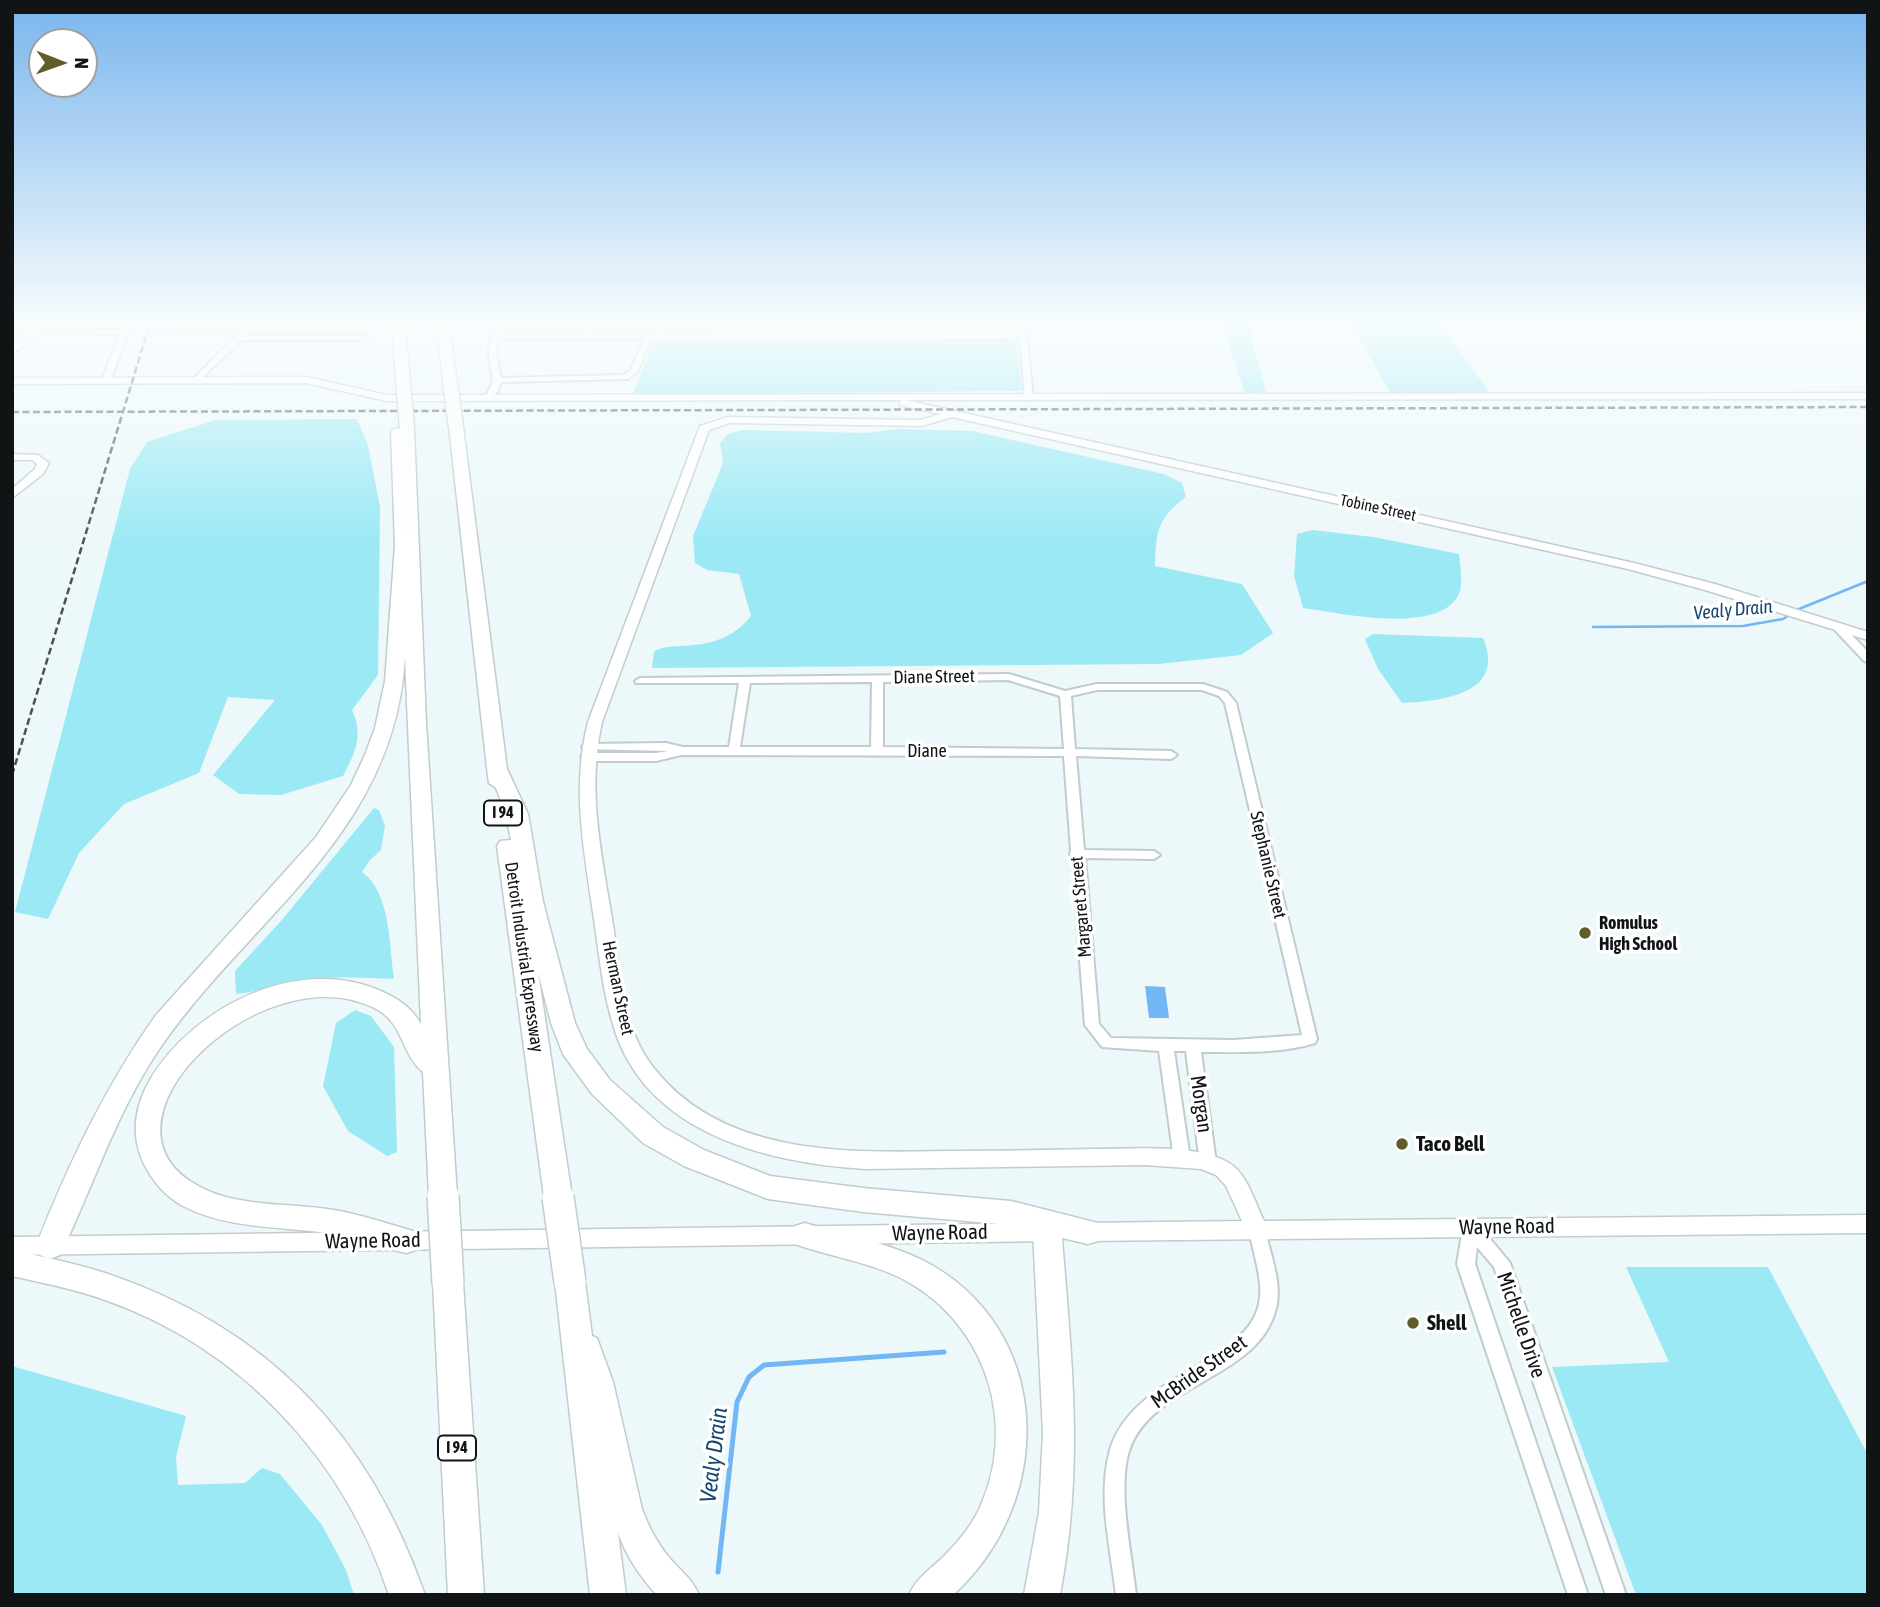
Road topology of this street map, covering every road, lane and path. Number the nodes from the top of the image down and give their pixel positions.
1 (374, 395) edge
2 (404, 395) edge
3 (452, 395) edge
4 (491, 395) edge
5 (1029, 395) edge
6 (1868, 396) edge
7 (488, 398) junction
8 (884, 398) junction
9 (1029, 398) junction
10 (951, 414) junction
11 (407, 428) junction
12 (12, 457) edge
13 (12, 495) edge
14 (1838, 627) junction
15 (1868, 636) edge
16 (1868, 659) edge
17 (877, 678) junction
18 (746, 680) junction
19 (640, 681) dead end
20 (1065, 694) junction
21 (1223, 694) joint
22 (877, 750) junction
23 (734, 751) junction
24 (587, 752) junction
25 (1070, 753) junction
26 (1171, 755) dead end
27 (497, 768) junction
28 (1076, 854) junction
29 (1154, 855) dead end
30 (1310, 1039) joint
31 (1179, 1045) junction
32 (435, 1068) junction
33 (1182, 1159) junction
34 (1208, 1163) junction
35 (1868, 1224) edge
36 (1471, 1228) junction
37 (1257, 1230) junction
38 (1047, 1232) junction
39 (1087, 1232) junction
40 (805, 1235) junction
41 (406, 1241) junction
42 (50, 1245) junction
43 (12, 1246) edge
44 (12, 1263) edge
45 (576, 1325) junction
46 (407, 1595) edge
47 (466, 1595) edge
48 (608, 1595) edge
49 (682, 1595) edge
50 (926, 1595) edge
51 (1042, 1595) edge
52 (1126, 1595) edge
53 (1578, 1595) edge
54 (1616, 1595) edge

1 - 7 street
2 - 11 highway, I 94, bridge
3 - 27 highway, Detroit Industrial Expressway / I 94, bridge
4 - 7 street
5 - 9 street
6 - 9 street
7 - 8 street
8 - 9 street
8 - 10 street, Tobine Street
10 - 14 street, Tobine Street
10 - 24 street, Herman Street
11 - 32 highway, I 94
11 - 42 highway
12 - 13 street
14 - 15 street, Tobine Street
14 - 16 street
17 - 18 street, Diane Street
17 - 20 street, Diane Street
17 - 22 street
18 - 19 street, Diane Street
18 - 23 street
20 - 21 street, Diane Street
20 - 25 street, Margaret Street
21 - 30 street, Stephanie Street
22 - 23 street, Diane
22 - 25 street, Diane
23 - 24 street, Diane
24 - 33 street, Herman Street
25 - 26 street, Diane
25 - 28 street, Margaret Street
27 - 39 highway
27 - 45 highway, Detroit Industrial Expressway / I 94, bridge
28 - 29 street
28 - 31 street, Margaret Street
30 - 31 street, Margaret Street
31 - 33 street, Morgan
31 - 34 street, Morgan
32 - 41 highway
32 - 47 highway, I 94, bridge
33 - 34 street, Herman Street
34 - 37 street, Herman Street
35 - 36 street, Wayne Road
36 - 37 street, Wayne Road
36 - 53 street, Michelle Drive
36 - 54 street, Michelle Drive
37 - 39 street, Wayne Road
37 - 52 street, McBride Street
38 - 39 street, Wayne Road
38 - 40 street, Wayne Road
38 - 51 highway
40 - 41 street, Wayne Road
40 - 50 highway
41 - 42 street, Wayne Road
42 - 43 street, Wayne Road
44 - 46 highway
45 - 48 highway, Detroit Industrial Expressway / I 94
45 - 49 highway

